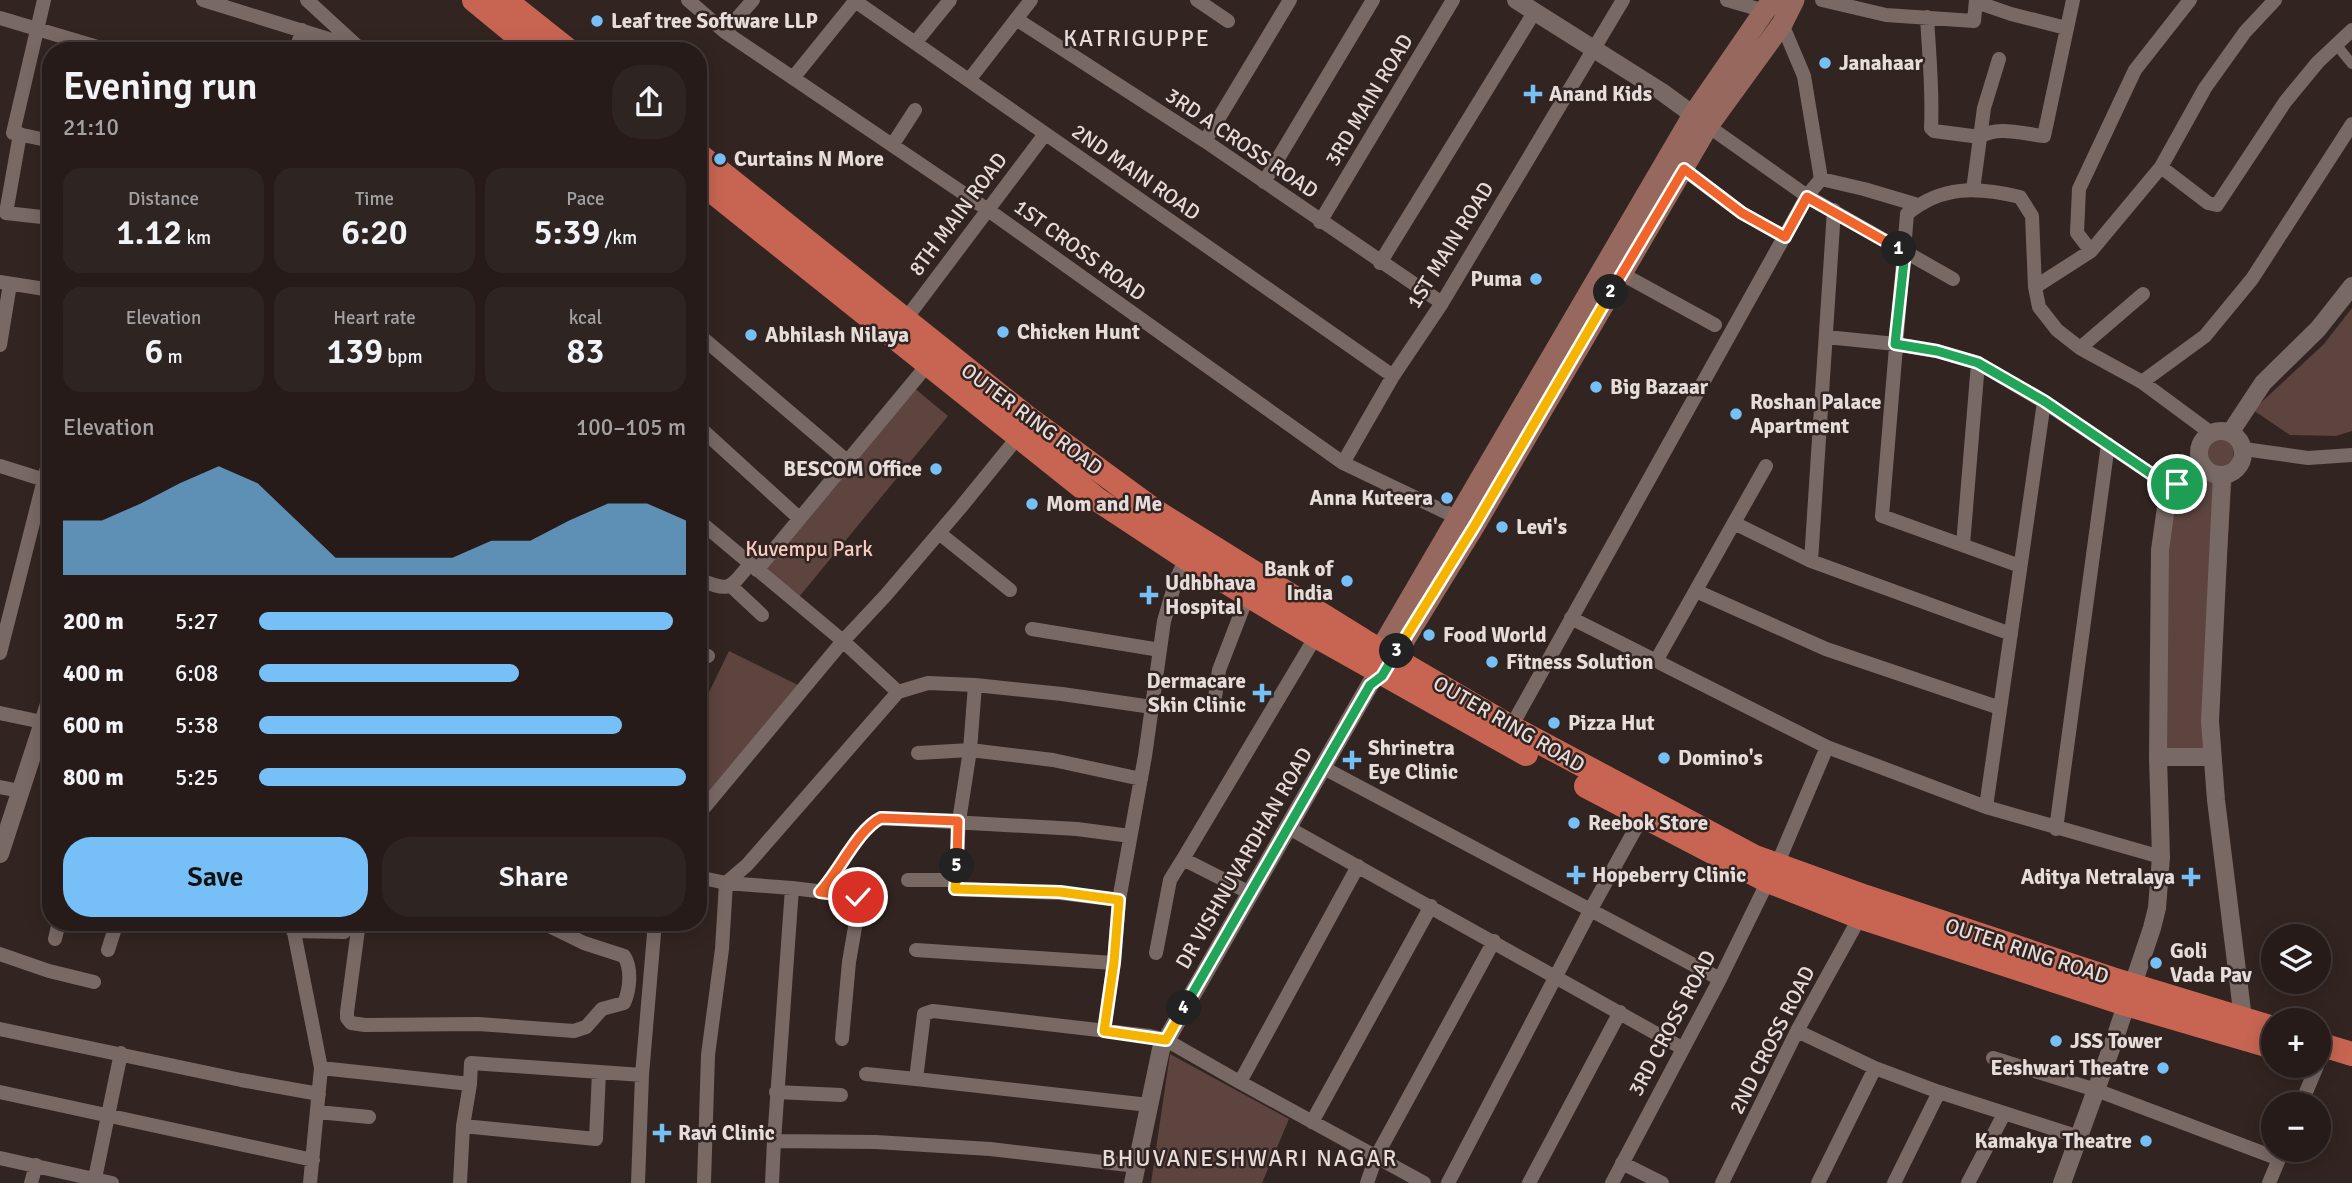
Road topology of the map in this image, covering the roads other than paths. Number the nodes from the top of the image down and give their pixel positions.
1 (44, 0) edge
2 (203, 0) edge
3 (307, 0) edge
4 (474, 0) edge
5 (505, 0) edge
6 (688, 0) edge
7 (753, 0) edge
8 (950, 0) edge
9 (1031, 0) edge
10 (1197, 0) edge
11 (1290, 0) edge
12 (1373, 0) edge
13 (1453, 0) edge
14 (1516, 0) edge
15 (1623, 0) edge
16 (1727, 0) edge
17 (1794, 0) edge
18 (1822, 0) edge
19 (2073, 0) edge
20 (2190, 0) edge
21 (2275, 0) edge
22 (856, 1) edge
23 (1976, 1) edge
24 (1535, 11) junction
25 (1773, 11) edge
26 (1927, 17) junction
27 (0, 18) edge
28 (1016, 19) junction
29 (1228, 21) dead end
30 (2066, 28) junction
31 (36, 29) junction
32 (302, 30) junction
33 (2352, 30) edge
34 (725, 32) junction
35 (80, 42) edge
36 (299, 42) edge
37 (339, 42) edge
38 (355, 42) edge
39 (540, 42) edge
40 (544, 42) edge
41 (915, 43) junction
42 (2339, 48) dead end
43 (1595, 49) junction
44 (1999, 59) dead end
45 (2352, 64) edge
46 (793, 78) junction
47 (968, 80) junction
48 (915, 110) dead end
49 (1701, 121) junction
50 (2352, 124) edge
51 (20, 134) junction
52 (1045, 134) junction
53 (1980, 137) junction
54 (42, 139) edge
55 (1205, 141) junction
56 (892, 144) junction
57 (707, 161) edge
58 (2161, 167) junction
59 (1684, 169) junction
60 (1821, 179) junction
61 (1264, 182) junction
62 (707, 188) edge
63 (1973, 190) junction
64 (1807, 197) junction
65 (1917, 205) junction
66 (988, 210) junction
67 (1834, 210) junction
68 (42, 218) edge
69 (1320, 222) junction
70 (1785, 237) junction
71 (2091, 251) junction
72 (1905, 252) junction
73 (1380, 263) junction
74 (1622, 274) junction
75 (1953, 279) dead end
76 (5, 283) edge
77 (2352, 286) edge
78 (2035, 287) junction
79 (42, 289) edge
80 (2143, 294) dead end
81 (1442, 303) junction
82 (905, 320) junction
83 (1715, 325) dead end
84 (1826, 337) junction
85 (707, 342) edge
86 (1895, 344) junction
87 (0, 345) edge
88 (2080, 348) junction
89 (929, 363) junction
90 (1978, 363) junction
91 (1394, 376) junction
92 (2141, 382) junction
93 (2044, 401) junction
94 (2211, 433) junction
95 (2230, 433) junction
96 (707, 434) edge
97 (1018, 437) junction
98 (2108, 444) junction
99 (2244, 449) junction
100 (2352, 455) edge
101 (847, 461) junction
102 (1343, 463) junction
103 (2202, 465) junction
104 (1766, 466) dead end
105 (0, 467) edge
106 (2222, 475) junction
107 (42, 478) edge
108 (2169, 486) junction
109 (42, 502) edge
110 (799, 517) junction
111 (1458, 518) junction
112 (1734, 523) junction
113 (707, 528) edge
114 (939, 533) junction
115 (1963, 545) junction
116 (1186, 558) junction
117 (1811, 561) junction
118 (2020, 566) junction
119 (753, 568) junction
120 (707, 583) edge
121 (731, 586) junction
122 (1010, 590) dead end
123 (1696, 591) junction
124 (1248, 595) junction
125 (762, 615) dead end
126 (1571, 618) junction
127 (1032, 629) dead end
128 (2011, 634) junction
129 (1316, 636) junction
130 (843, 640) junction
131 (1160, 650) junction
132 (0, 653) edge
133 (1656, 661) junction
134 (1380, 666) junction
135 (975, 685) junction
136 (898, 692) junction
137 (1214, 704) dead end
138 (1152, 707) junction
139 (2000, 708) junction
140 (0, 713) edge
141 (42, 722) joint
142 (1511, 727) junction
143 (1828, 747) junction
144 (970, 750) junction
145 (918, 753) dead end
146 (2158, 757) junction
147 (2212, 757) junction
148 (1322, 767) junction
149 (1141, 779) junction
150 (0, 787) edge
151 (20, 792) junction
152 (707, 804) edge
153 (1986, 807) junction
154 (1642, 817) junction
155 (958, 821) junction
156 (1287, 827) junction
157 (2056, 829) junction
158 (1130, 836) junction
159 (0, 854) edge
160 (2161, 857) junction
161 (1183, 859) junction
162 (1358, 866) junction
163 (1772, 873) junction
164 (707, 879) edge
165 (908, 880) dead end
166 (956, 880) junction
167 (726, 884) junction
168 (792, 888) junction
169 (820, 892) junction
170 (1250, 892) junction
171 (1119, 900) junction
172 (1431, 906) junction
173 (1591, 909) junction
174 (1860, 917) junction
175 (57, 931) edge
176 (114, 931) edge
177 (294, 931) edge
178 (336, 931) edge
179 (358, 931) edge
180 (559, 931) edge
181 (654, 931) edge
182 (344, 932) dead end
183 (55, 939) dead end
184 (1494, 941) junction
185 (108, 950) dead end
186 (916, 950) dead end
187 (1156, 953) dead end
188 (0, 954) edge
189 (1114, 962) junction
190 (1556, 976) junction
191 (1720, 979) junction
192 (94, 982) dead end
193 (629, 987) junction
194 (648, 989) junction
195 (2129, 995) junction
196 (1620, 1012) junction
197 (2243, 1018) junction
198 (2261, 1024) edge
199 (0, 1028) edge
200 (1104, 1031) junction
201 (1797, 1031) junction
202 (842, 1039) dead end
203 (1166, 1040) junction
204 (2261, 1043) edge
205 (1682, 1048) junction
206 (2331, 1048) edge
207 (121, 1053) junction
208 (2352, 1054) edge
209 (1993, 1059) dead end
210 (2331, 1067) edge
211 (321, 1068) junction
212 (1875, 1068) junction
213 (599, 1072) junction
214 (2352, 1072) edge
215 (866, 1074) dead end
216 (642, 1075) junction
217 (916, 1079) junction
218 (1240, 1082) junction
219 (470, 1084) junction
220 (2096, 1090) junction
221 (0, 1092) edge
222 (776, 1092) junction
223 (1939, 1092) junction
224 (319, 1094) junction
225 (841, 1096) dead end
226 (1149, 1105) junction
227 (318, 1112) junction
228 (2004, 1114) junction
229 (109, 1116) junction
230 (369, 1117) dead end
231 (1312, 1122) junction
232 (463, 1126) junction
233 (2079, 1137) junction
234 (774, 1141) junction
235 (2261, 1147) edge
236 (1376, 1157) junction
237 (0, 1158) edge
238 (313, 1160) junction
239 (2278, 1162) edge
240 (1622, 1163) junction
241 (36, 1165) junction
242 (1135, 1175) edge
243 (95, 1181) edge
244 (31, 1183) edge
245 (112, 1183) edge
246 (310, 1183) edge
247 (460, 1183) edge
248 (638, 1183) edge
249 (704, 1183) edge
250 (772, 1183) edge
251 (1367, 1183) edge
252 (1424, 1183) edge
253 (1448, 1183) edge
254 (1529, 1183) edge
255 (1612, 1183) edge
256 (1662, 1183) edge
257 (1722, 1183) edge
258 (1818, 1183) edge
259 (1894, 1183) edge
260 (1968, 1183) edge
261 (2062, 1183) edge
262 (2270, 1183) edge

1 - 31 street
2 - 32 street
3 - 38 street
4 - 39 highway
5 - 40 highway
6 - 34 street, 1ST CROSS ROAD
7 - 34 street
8 - 41 street
9 - 28 street
10 - 29 street
11 - 55 street
12 - 61 street
13 - 69 street, 3RD MAIN ROAD
14 - 24 street
15 - 43 street, 1ST MAIN ROAD
16 - 25 street
17 - 25 main road
18 - 26 street
19 - 30 street
20 - 71 street
21 - 58 street
22 - 41 street, 2ND MAIN ROAD
22 - 46 street
23 - 26 street
23 - 30 street
24 - 43 street
24 - 73 street
25 - 49 main road
25 - 60 street
26 - 53 street
27 - 31 street
28 - 47 street
28 - 55 street, 3RD A CROSS ROAD
30 - 53 street
31 - 35 street
31 - 51 street
32 - 36 street
32 - 37 street
33 - 58 street
34 - 46 street, 1ST CROSS ROAD
41 - 47 street, 2ND MAIN ROAD
42 - 45 street
43 - 49 street
43 - 81 street, 1ST MAIN ROAD
44 - 53 street
46 - 56 street, 1ST CROSS ROAD
47 - 52 street, 2ND MAIN ROAD
48 - 56 street
49 - 59 main road
49 - 64 street
49 - 111 main road
50 - 92 street
51 - 54 street
51 - 68 street
52 - 66 street, 8TH MAIN ROAD
52 - 91 street, 2ND MAIN ROAD
53 - 63 street
55 - 61 street, 3RD A CROSS ROAD
56 - 66 street, 1ST CROSS ROAD
57 - 82 highway, OUTER RING ROAD
58 - 71 street
59 - 70 street
59 - 74 main road
60 - 64 street
60 - 65 street
61 - 69 street, 3RD A CROSS ROAD
62 - 89 highway, OUTER RING ROAD
63 - 65 street
63 - 78 street
64 - 67 street
64 - 70 street
65 - 72 street
66 - 82 street, 8TH MAIN ROAD
66 - 102 street, 1ST CROSS ROAD
67 - 72 street
67 - 84 street
69 - 73 street, 3RD A CROSS ROAD
70 - 126 street
71 - 78 street
72 - 75 street
72 - 86 street
73 - 81 street, 3RD A CROSS ROAD
74 - 83 street
74 - 134 main road
76 - 79 street
76 - 87 street
77 - 95 street
78 - 88 street
80 - 88 street
81 - 91 street, 1ST MAIN ROAD
82 - 134 highway, OUTER RING ROAD
84 - 86 street
84 - 117 street
85 - 101 street
86 - 90 street
86 - 115 street
88 - 92 street
89 - 97 highway, OUTER RING ROAD
89 - 101 street
90 - 93 street
90 - 115 street
91 - 102 street, 1ST MAIN ROAD
92 - 94 street
93 - 98 street
93 - 118 street
94 - 95 street
94 - 103 street
95 - 99 street
96 - 110 street
97 - 114 street
97 - 116 highway, OUTER RING ROAD
98 - 108 street
98 - 157 street
99 - 100 street
99 - 106 street
101 - 110 street
102 - 111 street, 1ST CROSS ROAD
103 - 106 street
103 - 108 street
104 - 112 street
105 - 107 street
106 - 147 street
108 - 146 street
109 - 132 street
110 - 119 street
111 - 134 main road
112 - 117 street
112 - 123 street
113 - 119 street
114 - 122 street
114 - 130 street
115 - 118 street
116 - 124 highway, OUTER RING ROAD
116 - 131 street
117 - 128 street
118 - 128 street
119 - 121 street
119 - 130 street
120 - 121 street
121 - 125 street
123 - 133 street
123 - 139 street
124 - 129 highway, OUTER RING ROAD
124 - 137 street
126 - 133 street
126 - 142 street
127 - 131 street
128 - 139 street
129 - 134 highway, OUTER RING ROAD
129 - 161 street
130 - 136 street
130 - 152 street
131 - 138 street
133 - 143 street
134 - 142 highway, OUTER RING ROAD
134 - 148 street, DR VISHNUVARDHAN ROAD
134 - 154 highway, OUTER RING ROAD
135 - 136 street
135 - 138 street
135 - 144 street
136 - 167 street
138 - 149 street
139 - 153 street
140 - 141 street
141 - 151 street
142 - 163 highway, OUTER RING ROAD
143 - 153 street
143 - 163 street, 3RD CROSS ROAD
144 - 145 street
144 - 149 street
144 - 155 street
146 - 147 street
146 - 160 street
147 - 197 street
148 - 156 street, DR VISHNUVARDHAN ROAD
148 - 173 street
149 - 158 street
150 - 151 street
151 - 159 street
153 - 157 street
154 - 163 highway, OUTER RING ROAD
154 - 173 street
155 - 158 street
155 - 166 street
155 - 169 street
156 - 162 street
156 - 170 street, DR VISHNUVARDHAN ROAD
157 - 160 street
158 - 171 street
160 - 195 street
161 - 170 street
161 - 187 street
162 - 172 street
162 - 218 street
163 - 174 highway, OUTER RING ROAD
163 - 191 street, 3RD CROSS ROAD
163 - 195 highway, OUTER RING ROAD
164 - 167 street
165 - 166 street
166 - 171 street
167 - 168 street
167 - 249 street
168 - 169 street
168 - 222 street
169 - 202 street
170 - 203 street, DR VISHNUVARDHAN ROAD
171 - 189 street
172 - 184 street
172 - 231 street
173 - 190 street
173 - 191 street
174 - 195 highway, OUTER RING ROAD
174 - 201 street, 2ND CROSS ROAD
175 - 183 street
176 - 185 street
177 - 211 street
178 - 182 street
179 - 193 street
180 - 193 street
181 - 194 street
184 - 190 street
184 - 236 street
186 - 189 street
188 - 192 street
189 - 200 street
190 - 196 street
190 - 253 street
191 - 205 street, 3RD CROSS ROAD
193 - 194 street
194 - 216 street
195 - 197 highway, OUTER RING ROAD
195 - 204 highway, OUTER RING ROAD
195 - 220 street
196 - 205 street
196 - 254 street
197 - 198 highway, OUTER RING ROAD
199 - 207 street
200 - 203 street
200 - 217 street
201 - 212 street
201 - 257 street, 2ND CROSS ROAD
203 - 218 street
203 - 226 street, DR VISHNUVARDHAN ROAD
205 - 240 street, 3RD CROSS ROAD
206 - 208 highway
207 - 224 street
207 - 229 street
209 - 220 street
210 - 214 highway
211 - 219 street
211 - 224 street
212 - 223 street
212 - 258 street
213 - 216 street
213 - 219 street
213 - 232 street
215 - 217 street
216 - 248 street
217 - 226 street
218 - 231 street
219 - 232 street
220 - 233 street
220 - 235 street
221 - 229 street
222 - 225 street
222 - 234 street
223 - 228 street
223 - 259 street
224 - 227 street
226 - 242 street, DR VISHNUVARDHAN ROAD
227 - 230 street
227 - 238 street
228 - 233 street
228 - 260 street
229 - 238 street
229 - 243 street
231 - 236 street
232 - 247 street
233 - 261 street
234 - 242 street
234 - 250 street
236 - 251 street
236 - 252 street
237 - 241 street
238 - 246 street
239 - 262 street
240 - 255 street, 3RD CROSS ROAD
240 - 256 street
241 - 243 street
241 - 244 street
243 - 245 street

